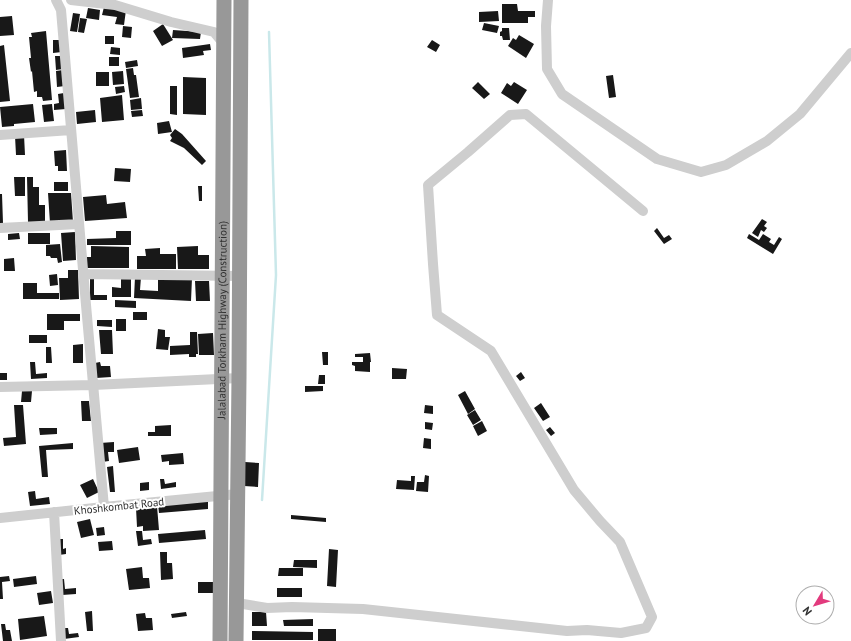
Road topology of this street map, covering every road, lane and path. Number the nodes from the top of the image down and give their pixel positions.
1 (56, 0) edge
2 (71, 0) edge
3 (224, 0) edge
4 (241, 0) edge
5 (548, 0) edge
6 (224, 44) junction
7 (851, 52) edge
8 (240, 86) junction
9 (224, 116) junction
10 (72, 130) junction
11 (0, 135) edge
12 (643, 211) dead end
13 (79, 224) junction
14 (0, 228) edge
15 (83, 274) junction
16 (223, 276) junction
17 (240, 276) junction
18 (239, 378) junction
19 (222, 379) junction
20 (93, 385) junction
21 (0, 387) edge
22 (238, 494) junction
23 (221, 496) junction
24 (104, 507) junction
25 (54, 512) junction
26 (0, 518) edge
27 (237, 603) junction
28 (566, 636) edge
29 (61, 641) edge
30 (220, 641) edge
31 (236, 641) edge

1 - 10 street
2 - 6 street
3 - 6 highway, Jalalabad Torkham Highway (Construction)
4 - 8 highway
5 - 7 street
6 - 9 highway, Jalalabad Torkham Highway (Construction)
8 - 9 highway
8 - 17 highway
9 - 16 highway, Jalalabad Torkham Highway (Construction)
10 - 11 street
10 - 13 street
12 - 28 street
13 - 14 street
13 - 15 street
15 - 16 street
15 - 20 street
16 - 17 street
16 - 19 highway, Jalalabad Torkham Highway (Construction)
17 - 18 highway
18 - 19 street
18 - 22 highway
19 - 20 street
19 - 23 highway, Jalalabad Torkham Highway (Construction)
20 - 21 street
20 - 24 street
22 - 23 street, Khoshkombat Road
22 - 27 highway
23 - 24 street, Khoshkombat Road
23 - 30 highway, Jalalabad Torkham Highway (Construction)
24 - 25 street, Khoshkombat Road
25 - 26 street, Khoshkombat Road
25 - 29 street
27 - 28 street
27 - 31 highway

